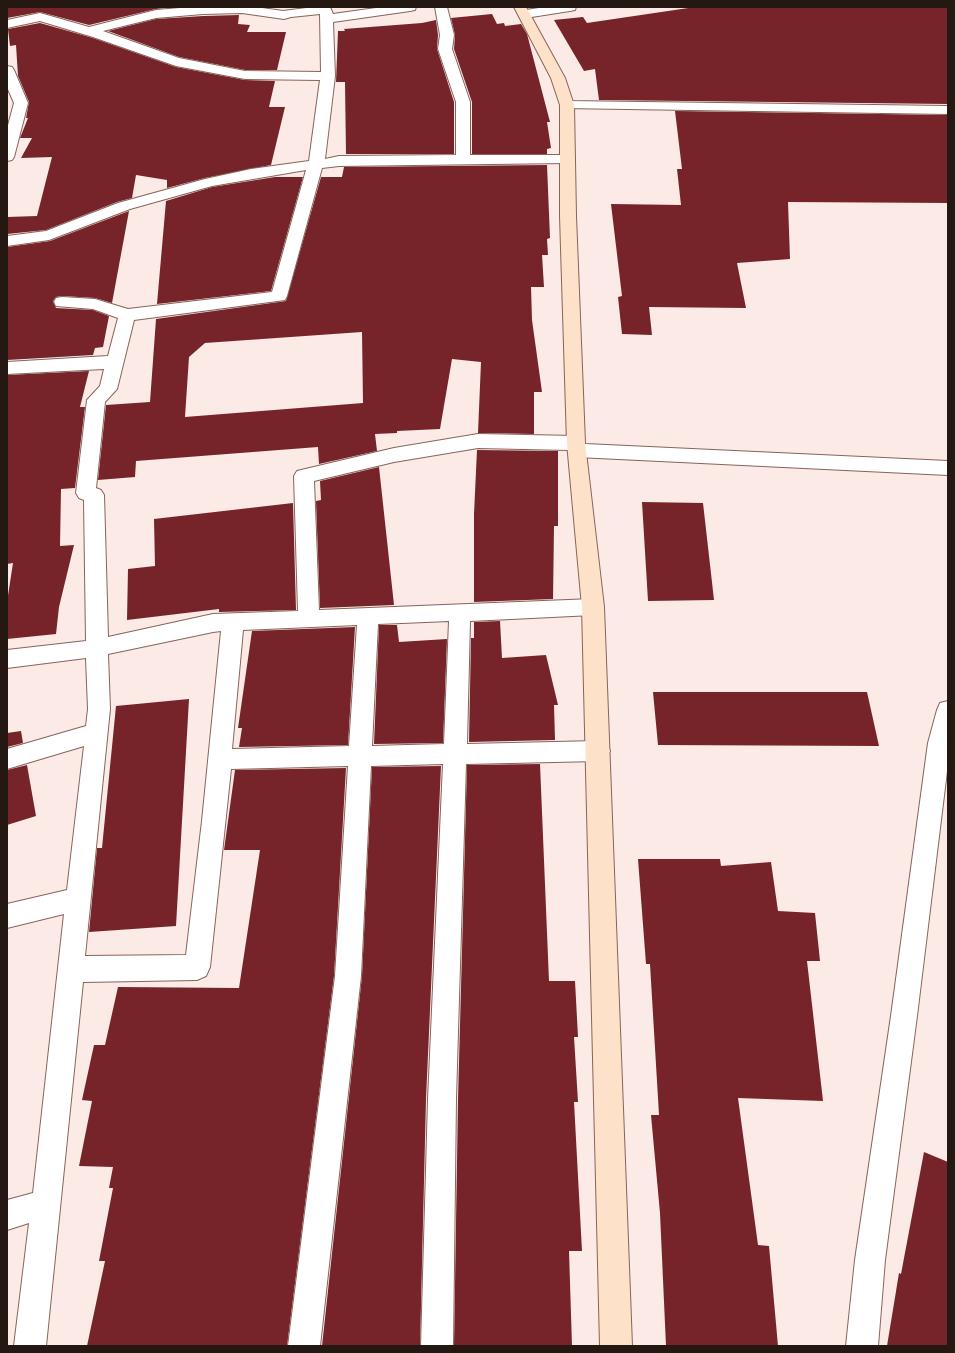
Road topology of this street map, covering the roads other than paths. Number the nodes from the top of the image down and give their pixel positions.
1 (410, 7) edge
2 (441, 7) edge
3 (570, 7) edge
4 (523, 10) edge
5 (325, 12) edge
6 (7, 24) edge
7 (89, 31) junction
8 (7, 70) edge
9 (328, 76) junction
10 (567, 105) junction
11 (948, 110) edge
12 (7, 157) edge
13 (568, 158) junction
14 (463, 160) junction
15 (315, 164) junction
16 (7, 241) edge
17 (62, 302) dead end
18 (127, 315) junction
19 (115, 362) junction
20 (7, 368) edge
21 (576, 447) junction
22 (948, 468) edge
23 (594, 606) junction
24 (460, 612) junction
25 (368, 616) junction
26 (310, 619) junction
27 (233, 622) junction
28 (97, 648) junction
29 (7, 659) edge
30 (948, 710) edge
31 (96, 733) junction
32 (598, 752) junction
33 (455, 754) junction
34 (360, 756) junction
35 (7, 759) edge
36 (220, 759) junction
37 (79, 899) junction
38 (7, 916) edge
39 (71, 970) junction
40 (46, 1204) junction
41 (7, 1215) edge
42 (30, 1346) edge
43 (304, 1346) edge
44 (437, 1346) edge
45 (616, 1346) edge
46 (862, 1346) edge

1 - 5 street
2 - 14 street
3 - 4 street
4 - 10 street
5 - 7 street
5 - 9 street
6 - 7 street
7 - 9 street
8 - 12 street
9 - 15 street
10 - 11 street
10 - 13 street
13 - 14 street
13 - 21 street
14 - 15 street
15 - 16 street
15 - 18 street
17 - 18 street
18 - 19 street
19 - 20 street
19 - 28 street
21 - 22 street
21 - 23 street
21 - 26 street
23 - 24 street
23 - 32 street
24 - 25 street
24 - 33 street
25 - 26 street
25 - 34 street
26 - 27 street
27 - 28 street
27 - 36 street
28 - 29 street
28 - 31 street
30 - 46 street
31 - 35 street
31 - 37 street
32 - 33 street
32 - 45 street
33 - 34 street
33 - 44 street
34 - 36 street
34 - 43 street
36 - 39 street
37 - 38 street
37 - 39 street
39 - 40 street
40 - 41 street
40 - 42 street

